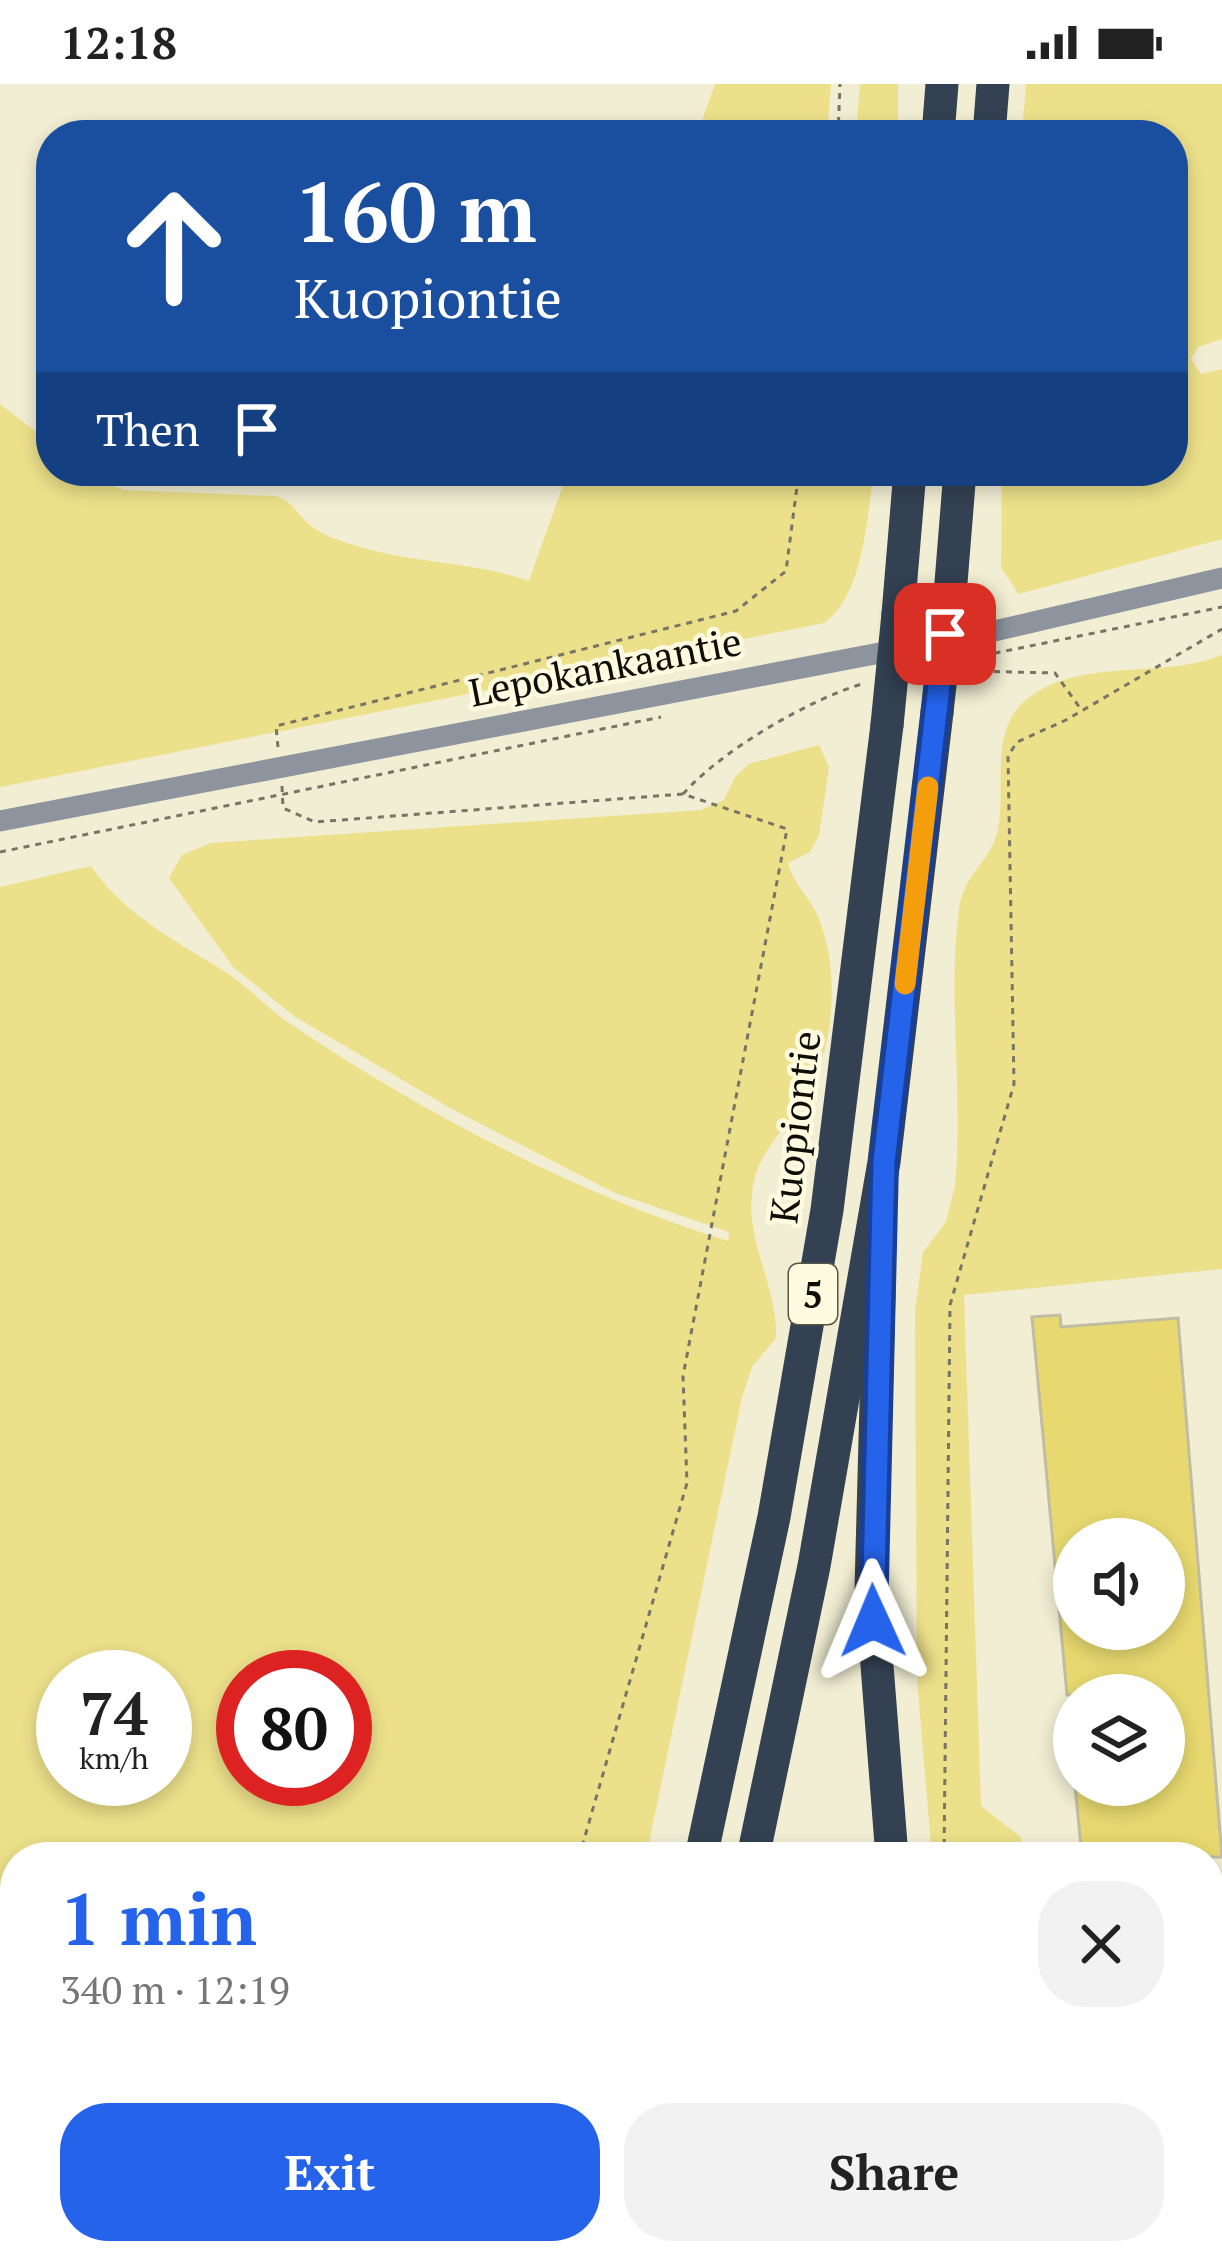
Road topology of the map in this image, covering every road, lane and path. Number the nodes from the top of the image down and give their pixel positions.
1 (840, 84) edge
2 (942, 84) edge
3 (993, 84) edge
4 (839, 120) edge
5 (939, 120) edge
6 (990, 120) edge
7 (909, 486) edge
8 (959, 486) edge
9 (1222, 578) edge
10 (1222, 608) edge
11 (1222, 629) edge
12 (967, 659) dead end
13 (876, 676) dead end
14 (830, 684) dead end
15 (670, 716) dead end
16 (683, 794) dead end
17 (0, 821) edge
18 (0, 852) edge
19 (884, 1162) junction
20 (583, 1842) edge
21 (704, 1842) edge
22 (756, 1842) edge
23 (891, 1842) edge
24 (944, 1842) edge

1 - 4 path
2 - 5 highway
3 - 6 highway
7 - 21 highway, Kuopiontie / 5, bridge
8 - 19 highway, 5, bridge
9 - 17 street, Lepokankaantie
10 - 12 path
11 - 24 path
13 - 14 path
15 - 18 path
16 - 20 path
19 - 22 highway, 5
19 - 23 highway

